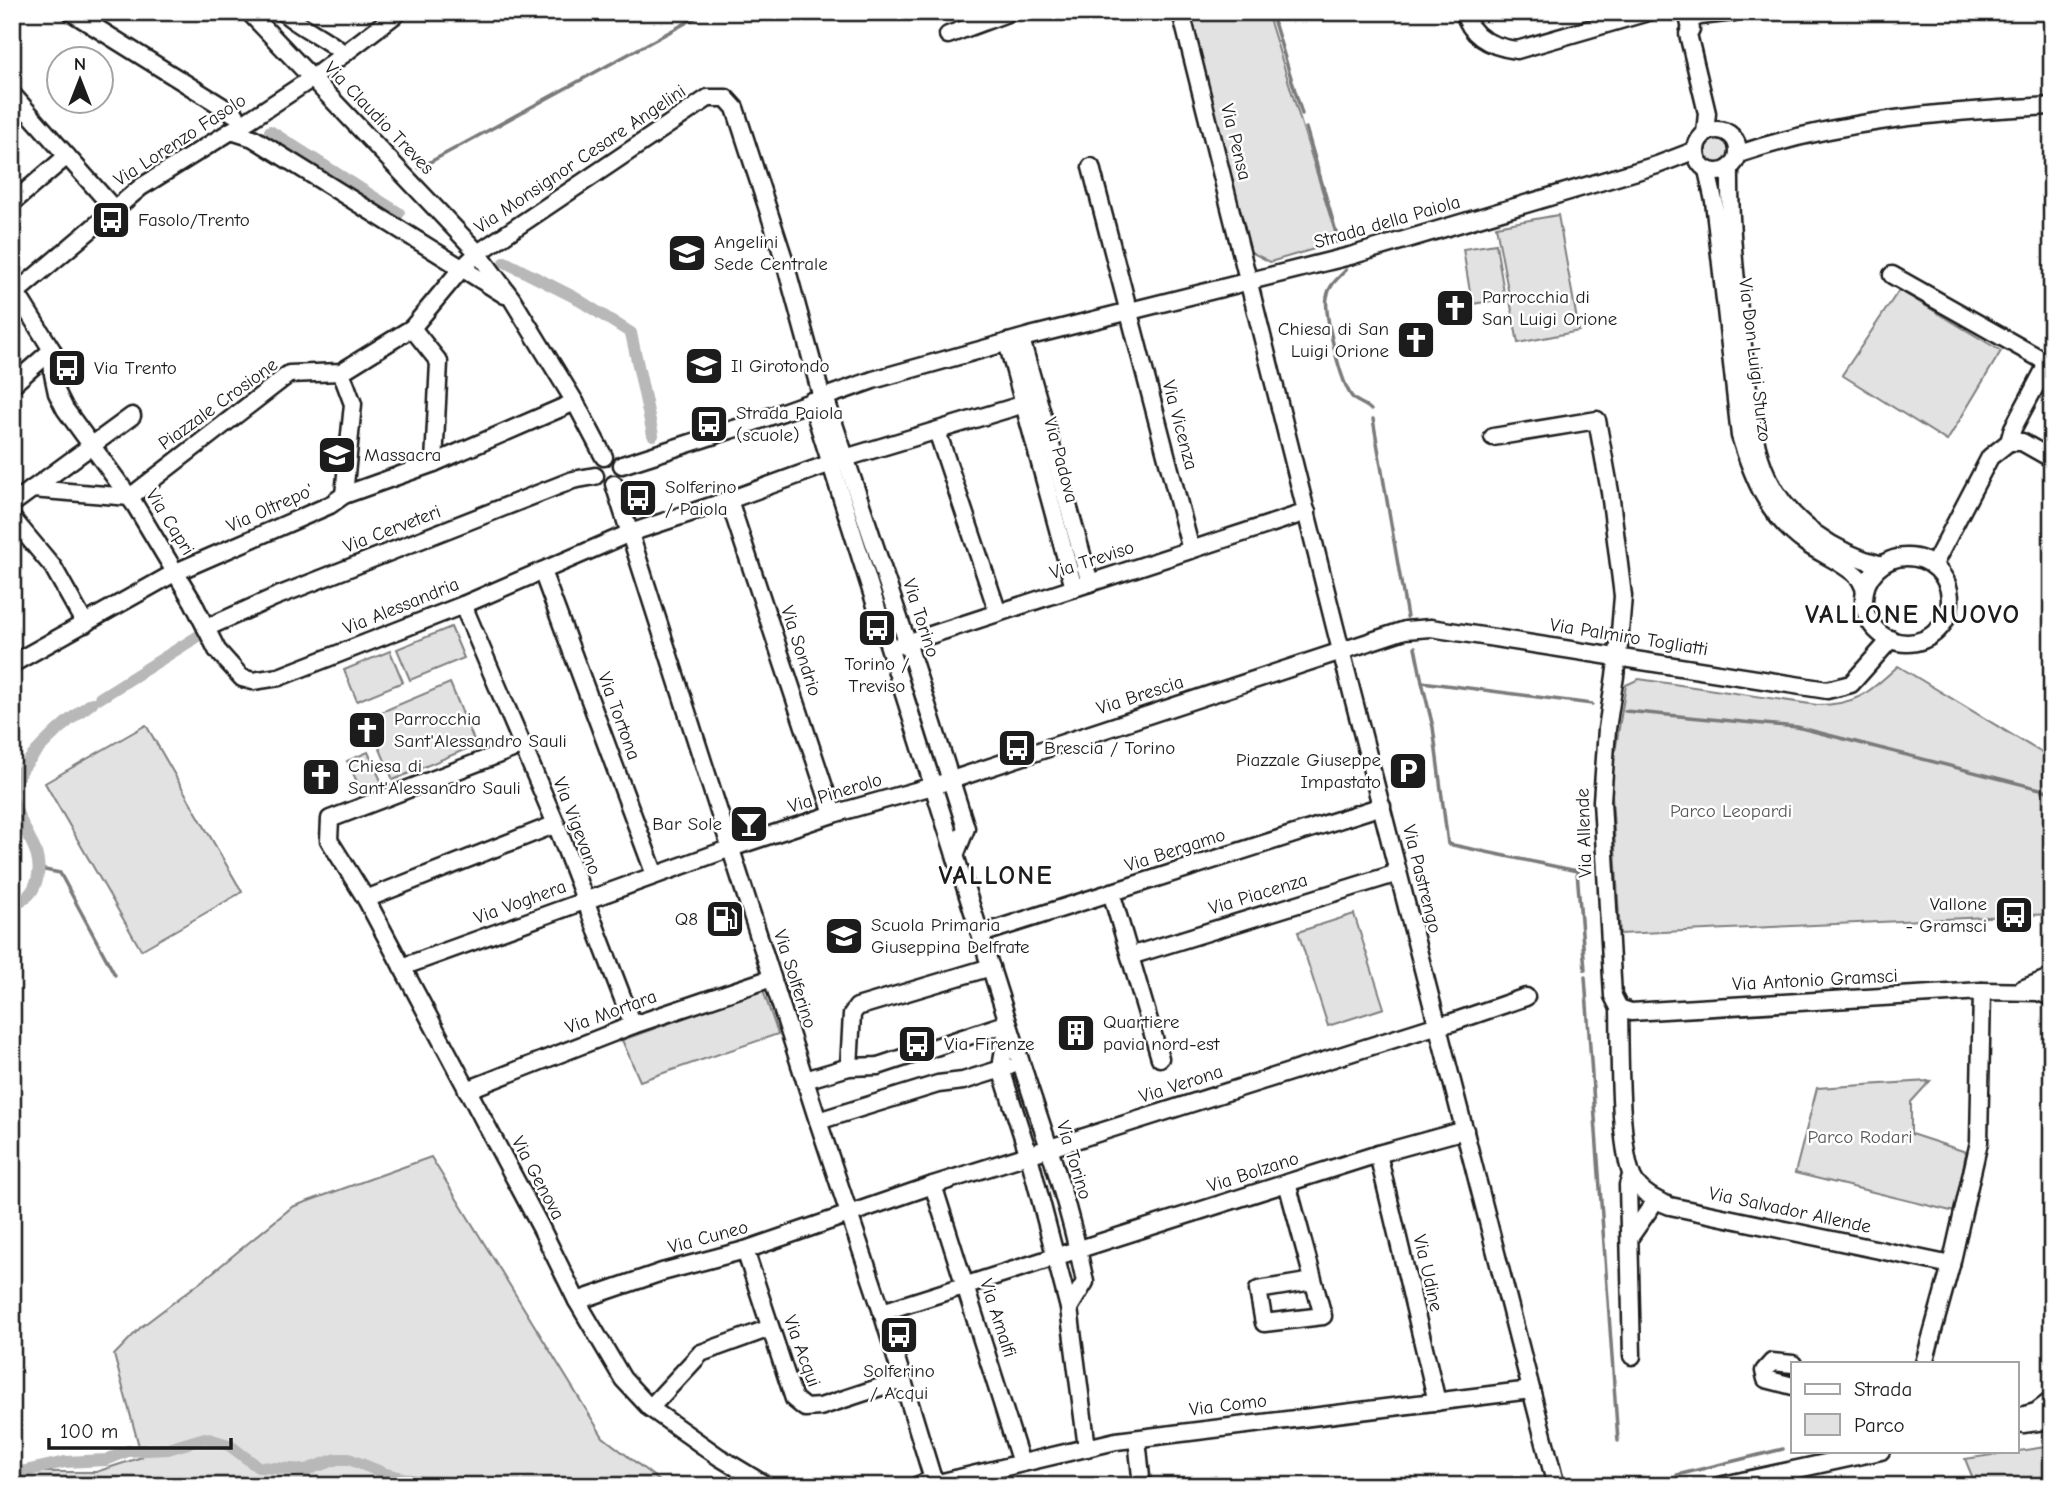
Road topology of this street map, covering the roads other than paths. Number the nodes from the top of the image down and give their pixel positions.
1 (71, 12) edge
2 (249, 12) edge
3 (283, 12) edge
4 (399, 12) edge
5 (1010, 12) edge
6 (1181, 12) edge
7 (1464, 12) edge
8 (1648, 12) edge
9 (1734, 12) edge
10 (1689, 20) edge
11 (948, 35) dead end
12 (344, 54) junction
13 (311, 79) junction
14 (12, 94) edge
15 (2052, 106) edge
16 (236, 115) dead end
17 (231, 131) junction
18 (1705, 134) junction
19 (1733, 148) junction
20 (67, 156) junction
21 (1702, 162) junction
22 (1091, 167) dead end
23 (12, 202) edge
24 (114, 209) junction
25 (478, 253) junction
26 (462, 268) junction
27 (1892, 275) dead end
28 (1249, 281) junction
29 (14, 292) edge
30 (512, 299) junction
31 (1127, 312) junction
32 (412, 328) junction
33 (1014, 340) junction
34 (52, 350) junction
35 (2050, 359) edge
36 (341, 372) junction
37 (12, 385) edge
38 (819, 398) junction
39 (575, 402) junction
40 (1031, 402) junction
41 (132, 416) dead end
42 (937, 431) junction
43 (1493, 438) dead end
44 (2009, 442) junction
45 (91, 444) junction
46 (604, 457) junction
47 (2052, 459) edge
48 (838, 461) junction
49 (434, 463) junction
50 (622, 465) junction
51 (595, 476) junction
52 (614, 484) junction
53 (32, 489) junction
54 (344, 495) junction
55 (130, 496) junction
56 (729, 500) junction
57 (12, 504) edge
58 (1307, 512) junction
59 (12, 518) edge
60 (630, 533) junction
61 (1191, 550) junction
62 (1882, 565) junction
63 (1933, 566) junction
64 (542, 571) junction
65 (176, 572) junction
66 (1082, 586) junction
67 (1865, 590) junction
68 (463, 604) junction
69 (998, 613) junction
70 (85, 624) junction
71 (206, 628) junction
72 (1891, 639) junction
73 (907, 642) junction
74 (890, 648) junction
75 (1341, 649) junction
76 (1618, 656) junction
77 (12, 664) edge
78 (523, 745) junction
79 (951, 780) junction
80 (933, 786) junction
81 (1382, 806) junction
82 (833, 814) junction
83 (555, 824) junction
84 (731, 848) junction
85 (956, 853) junction
86 (1398, 873) junction
87 (655, 875) junction
88 (1111, 892) junction
89 (366, 900) junction
90 (583, 901) junction
91 (981, 934) junction
92 (1130, 956) junction
93 (402, 967) junction
94 (991, 967) junction
95 (2052, 977) edge
96 (772, 978) junction
97 (1982, 991) junction
98 (2014, 992) junction
99 (1525, 997) dead end
100 (2052, 997) edge
101 (1619, 1008) junction
102 (1008, 1023) junction
103 (633, 1025) junction
104 (1438, 1025) junction
105 (1160, 1058) dead end
106 (1021, 1063) junction
107 (849, 1067) junction
108 (1000, 1069) junction
109 (805, 1080) junction
110 (467, 1090) junction
111 (818, 1121) junction
112 (1465, 1130) junction
113 (1050, 1148) junction
114 (1378, 1154) junction
115 (1029, 1156) junction
116 (1631, 1176) junction
117 (1287, 1183) junction
118 (933, 1185) junction
119 (1656, 1200) junction
120 (850, 1215) junction
121 (1630, 1237) junction
122 (745, 1250) junction
123 (1079, 1251) junction
124 (1056, 1258) junction
125 (1951, 1265) junction
126 (1313, 1281) dead end
127 (967, 1286) junction
128 (577, 1301) junction
129 (1069, 1308) junction
130 (882, 1312) junction
131 (770, 1328) junction
132 (1632, 1356) dead end
133 (1924, 1362) edge
134 (1791, 1364) edge
135 (902, 1380) junction
136 (1791, 1385) edge
137 (1531, 1390) junction
138 (2052, 1400) edge
139 (1437, 1402) junction
140 (650, 1408) junction
141 (2018, 1418) edge
142 (2052, 1420) edge
143 (2018, 1426) edge
144 (1136, 1439) junction
145 (1087, 1448) junction
146 (1876, 1452) edge
147 (1021, 1463) junction
148 (935, 1483) edge
149 (767, 1486) edge
150 (916, 1486) edge
151 (1142, 1486) edge
152 (1556, 1486) edge
153 (1719, 1486) edge

1 - 16 street
2 - 13 street, Via Claudio Treves
3 - 12 street
4 - 12 street, Via Lorenzo Fasolo
5 - 11 street
6 - 28 street, Via Pensa
7 - 8 street
9 - 10 street
10 - 18 street
10 - 19 street
12 - 13 street, Via Lorenzo Fasolo
13 - 17 street, Via Lorenzo Fasolo
13 - 25 street, Via Claudio Treves
14 - 20 street
15 - 19 street
17 - 24 street, Via Lorenzo Fasolo
17 - 26 street
18 - 19 street
18 - 21 street
19 - 21 street
19 - 62 street, Via Don Luigi Sturzo
20 - 23 street
20 - 24 street
21 - 28 street, Strada della Paiola
21 - 67 street, Via Don Luigi Sturzo
22 - 31 street
24 - 29 street, Via Lorenzo Fasolo
25 - 26 street, Via Monsignor Cesare Angelini
25 - 30 street, Via Claudio Treves
25 - 38 street, Via Monsignor Cesare Angelini
26 - 30 street
26 - 32 street, Via Monsignor Cesare Angelini
27 - 35 street
28 - 31 street, Strada della Paiola
28 - 58 street, Via Pastrengo
29 - 34 street
30 - 39 street, Via Claudio Treves
31 - 33 street, Strada della Paiola
31 - 61 street, Via Vicenza
32 - 36 street, Via Monsignor Cesare Angelini
32 - 49 street
33 - 38 street, Strada della Paiola
33 - 40 street, Via Padova
34 - 37 street
34 - 45 street
35 - 44 street
36 - 54 street
36 - 55 street, Piazzale Crosione
38 - 48 street, Via Torino
38 - 50 street, Strada della Paiola
39 - 46 street, Via Claudio Treves
39 - 49 street, Via Oltrepo'
40 - 42 street, Via Alessandria
40 - 66 street, Via Padova
41 - 45 street
42 - 48 street, Via Alessandria
42 - 69 street
43 - 76 street, Via Allende
44 - 47 street
44 - 63 street
45 - 53 street
45 - 55 street, Via Capri
46 - 50 street
46 - 51 street
48 - 56 street, Via Alessandria
48 - 73 street, Via Torino
48 - 74 street, Via Torino
49 - 54 street, Via Oltrepo'
50 - 52 street
51 - 52 street
51 - 71 street, Via Cerveteri
52 - 60 street, Via Solferino
53 - 55 street
53 - 57 street
54 - 65 street, Via Oltrepo'
55 - 65 street, Via Capri
56 - 60 street, Via Alessandria
56 - 82 street, Via Sondrio
58 - 61 street, Via Treviso
58 - 75 street, Via Pastrengo
59 - 70 street
60 - 64 street, Via Alessandria
60 - 84 street, Via Solferino
61 - 66 street, Via Treviso
62 - 63 street
62 - 67 street
63 - 72 street
64 - 68 street, Via Alessandria
64 - 87 street, Via Tortona
65 - 70 street, Via Oltrepo'
65 - 71 street, Via Capri
66 - 69 street, Via Treviso
67 - 72 street
68 - 71 street, Via Alessandria
68 - 78 street, Via Vigevano
69 - 73 street, Via Treviso
70 - 77 street, Via Oltrepo'
72 - 76 street, Via Palmiro Togliatti
73 - 74 street, Via Treviso
73 - 79 street, Via Torino
74 - 80 street, Via Torino
75 - 76 street, Via Palmiro Togliatti
75 - 79 street, Via Brescia
75 - 81 street, Via Pastrengo
76 - 101 street, Via Allende
78 - 83 street, Via Vigevano
78 - 89 street, Via Genova
79 - 80 street, Via Pinerolo
79 - 85 street, Via Torino
80 - 82 street, Via Pinerolo
80 - 85 street, Via Torino
81 - 86 street, Via Pastrengo
81 - 88 street, Via Bergamo
82 - 84 street, Via Pinerolo
83 - 89 street
83 - 90 street, Via Vigevano
84 - 87 street, Via Voghera
84 - 96 street, Via Solferino
85 - 91 street, Via Torino
86 - 92 street, Via Piacenza
86 - 104 street, Via Pastrengo
87 - 90 street, Via Voghera
88 - 91 street, Via Bergamo
88 - 92 street
89 - 93 street, Via Genova
90 - 93 street, Via Voghera
90 - 103 street, Via Vigevano
91 - 94 street, Via Torino
92 - 105 street
93 - 110 street, Via Genova
94 - 102 street, Via Torino
94 - 107 street
95 - 98 street, Via Antonio Gramsci
96 - 103 street, Via Mortara
96 - 109 street, Via Solferino
97 - 98 street, Via Antonio Gramsci
97 - 101 street, Via Antonio Gramsci
97 - 125 street
98 - 100 street, Via Antonio Gramsci
99 - 104 street, Via Verona
101 - 116 street
102 - 106 street, Via Torino
102 - 107 street
102 - 108 street, Via Torino
103 - 110 street, Via Mortara
104 - 112 street, Via Pastrengo
104 - 113 street, Via Verona
106 - 108 street
106 - 113 street, Via Torino
107 - 109 street
108 - 111 street
108 - 115 street, Via Torino
109 - 111 street, Via Solferino
110 - 128 street, Via Genova
111 - 120 street, Via Solferino
112 - 114 street, Via Bolzano
112 - 137 street, Via Pastrengo
113 - 115 street, Via Verona
113 - 123 street, Via Torino
114 - 117 street, Via Bolzano
114 - 139 street, Via Udine
115 - 118 street, Via Verona
115 - 124 street, Via Torino
116 - 119 street, Via Salvador Allende
116 - 121 street
117 - 123 street, Via Bolzano
117 - 126 street
118 - 120 street, Via Verona
118 - 127 street, Via Amalfi
119 - 121 street
119 - 125 street, Via Salvador Allende
120 - 122 street, Via Cuneo
120 - 130 street, Via Solferino
121 - 132 street
122 - 128 street, Via Cuneo
122 - 131 street, Via Acqui
123 - 124 street, Via Bolzano
123 - 129 street, Via Torino
124 - 127 street, Via Bolzano
124 - 129 street, Via Torino
125 - 133 street
127 - 130 street, Via Bolzano
127 - 147 street, Via Amalfi
128 - 140 street, Via Genova
129 - 145 street, Via Torino
130 - 135 street, Via Solferino
131 - 135 street, Via Acqui
131 - 140 street
134 - 136 street
135 - 148 street, Via Solferino
137 - 139 street, Via Como
137 - 152 street, Via Pastrengo
138 - 141 street
139 - 144 street, Via Como
140 - 149 street, Via Genova
142 - 143 street
144 - 145 street, Via Como
144 - 151 street
145 - 147 street, Via Como
146 - 153 street
147 - 148 street, Via Como
148 - 150 street, Via Como

